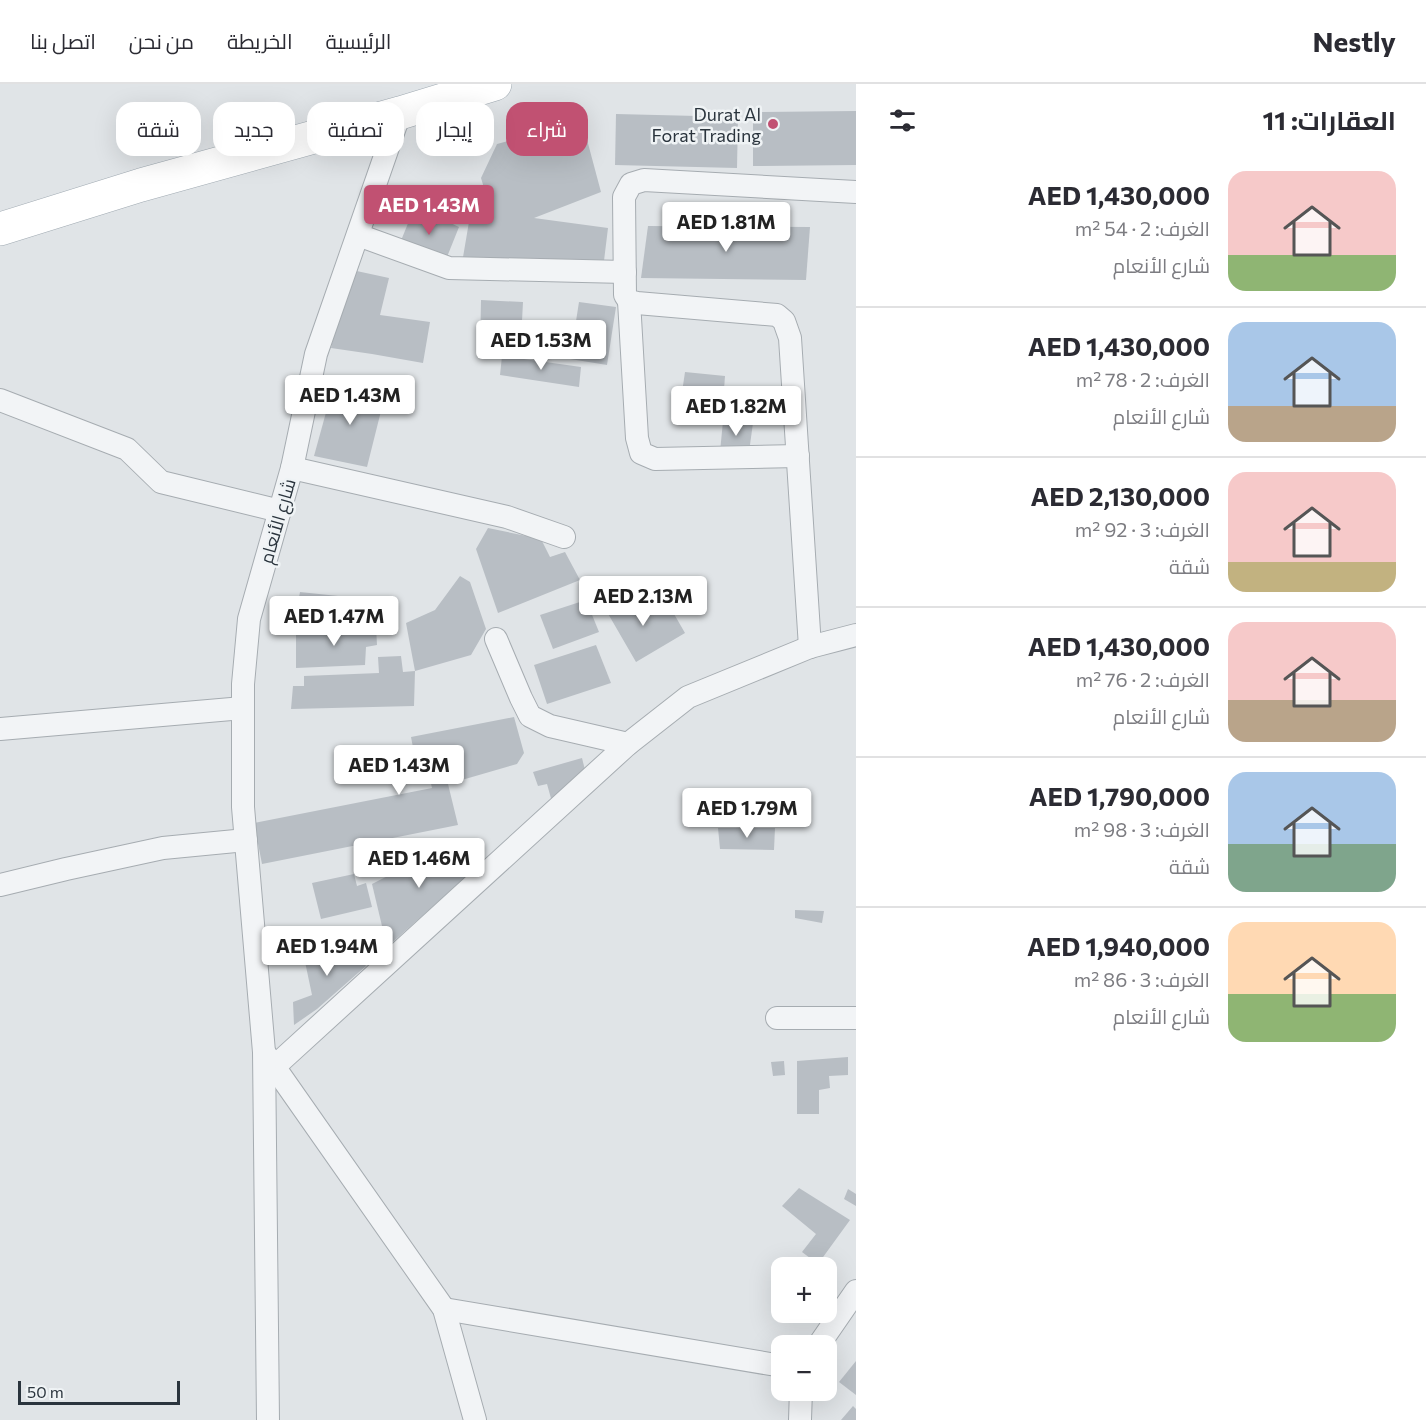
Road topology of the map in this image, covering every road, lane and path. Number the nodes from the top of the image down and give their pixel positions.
1 (495, 84) edge
2 (404, 112) edge
3 (307, 139) edge
4 (385, 156) edge
5 (856, 192) edge
6 (0, 229) edge
7 (358, 235) junction
8 (625, 272) junction
9 (629, 301) junction
10 (0, 400) edge
11 (798, 456) junction
12 (292, 468) junction
13 (280, 511) junction
14 (564, 537) dead end
15 (856, 634) edge
16 (496, 639) dead end
17 (810, 647) junction
18 (243, 708) junction
19 (0, 729) edge
20 (628, 744) junction
21 (246, 840) junction
22 (0, 885) edge
23 (777, 1018) dead end
24 (856, 1018) edge
25 (269, 1059) junction
26 (856, 1291) edge
27 (444, 1310) junction
28 (826, 1335) edge
29 (771, 1364) edge
30 (801, 1401) edge
31 (268, 1420) edge
32 (475, 1420) edge
33 (800, 1420) edge

1 - 2 main road
3 - 6 main road
4 - 7 street, شارع الأنعام
5 - 8 street
7 - 8 street
7 - 12 street, شارع الأنعام
8 - 9 street
9 - 11 street
9 - 11 street
10 - 13 street
11 - 17 street
12 - 13 street, شارع الأنعام
12 - 14 street
13 - 18 street, شارع الأنعام
15 - 17 street
16 - 20 street
17 - 20 street
18 - 19 street
18 - 21 street, شارع الأنعام
20 - 25 street
21 - 22 street
21 - 25 street, شارع الأنعام
23 - 24 street
25 - 27 street
25 - 31 street, شارع الأنعام
26 - 28 street
27 - 29 street
27 - 32 street
30 - 33 street

